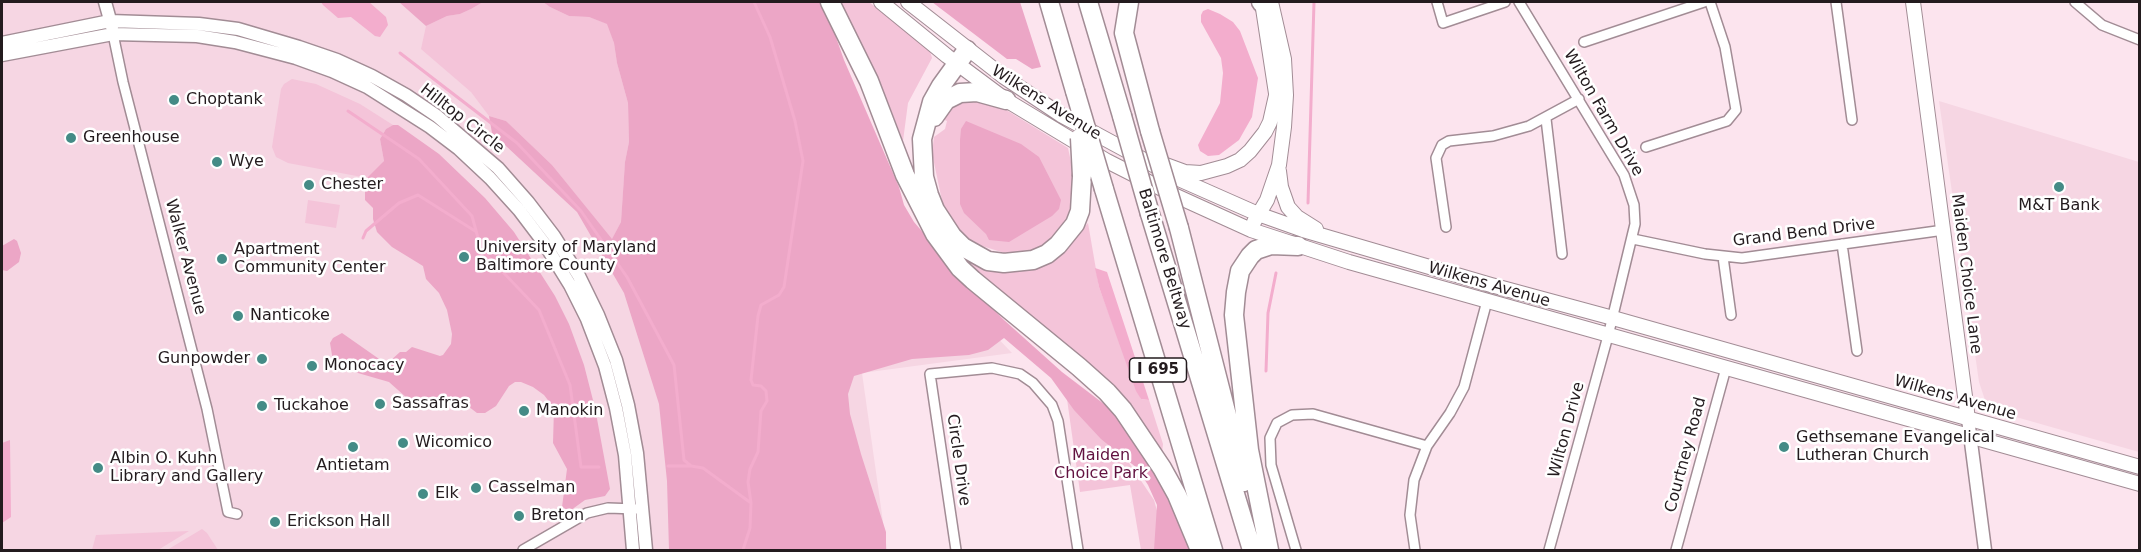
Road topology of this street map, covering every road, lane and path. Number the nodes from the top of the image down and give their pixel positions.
1 (105, 2) edge
2 (830, 2) edge
3 (881, 2) edge
4 (908, 2) edge
5 (1049, 2) edge
6 (1088, 2) edge
7 (1129, 2) edge
8 (1264, 2) edge
9 (1437, 2) edge
10 (1505, 2) edge
11 (1519, 2) edge
12 (1704, 2) edge
13 (1710, 2) edge
14 (1836, 2) edge
15 (1912, 2) edge
16 (2074, 2) edge
17 (112, 27) junction
18 (2139, 40) edge
19 (1584, 42) dead end
20 (2, 43) edge
21 (957, 53) junction
22 (2, 55) edge
23 (1075, 91) junction
24 (1277, 92) junction
25 (1579, 99) junction
26 (1006, 100) junction
27 (1546, 119) junction
28 (1852, 120) dead end
29 (1110, 143) junction
30 (1646, 147) dead end
31 (1279, 165) junction
32 (930, 213) junction
33 (1258, 214) junction
34 (1446, 227) dead end
35 (1251, 230) junction
36 (1944, 230) junction
37 (1633, 240) junction
38 (1351, 244) junction
39 (1842, 244) junction
40 (1298, 246) junction
41 (1562, 254) dead end
42 (1723, 257) junction
43 (1488, 302) junction
44 (1731, 315) dead end
45 (1613, 318) junction
46 (1608, 336) junction
47 (1857, 351) dead end
48 (1726, 368) junction
49 (1780, 384) junction
50 (1968, 419) junction
51 (1970, 435) junction
52 (1427, 446) junction
53 (2139, 467) edge
54 (2139, 484) edge
55 (630, 509) junction
56 (643, 509) junction
57 (237, 514) dead end
58 (523, 550) edge
59 (633, 550) edge
60 (646, 550) edge
61 (956, 550) edge
62 (1077, 550) edge
63 (1200, 550) edge
64 (1213, 550) edge
65 (1252, 550) edge
66 (1263, 550) edge
67 (1269, 550) edge
68 (1296, 550) edge
69 (1416, 550) edge
70 (1549, 550) edge
71 (1676, 550) edge
72 (1985, 550) edge

1 - 17 street, Walker Avenue
2 - 32 highway
3 - 21 main road, Wilkens Avenue
4 - 21 main road, Wilkens Avenue
5 - 23 highway, I 695
6 - 65 highway, Baltimore Beltway / I 695, bridge
7 - 66 highway, bridge
8 - 24 main road
8 - 31 main road
9 - 10 street
11 - 25 street, Wilton Farm Drive
12 - 19 street
13 - 30 street
14 - 28 street
15 - 36 main road, Maiden Choice Lane
16 - 18 street
17 - 20 street, Hilltop Circle
17 - 22 street, Hilltop Circle
17 - 55 street, Hilltop Circle
17 - 56 street, Hilltop Circle
17 - 57 street, Walker Avenue
21 - 26 main road, Wilkens Avenue
21 - 29 main road, Wilkens Avenue
21 - 32 highway
23 - 32 highway, bridge
23 - 64 highway, I 695, bridge
24 - 29 main road
24 - 33 main road
25 - 27 street
25 - 37 street, Wilton Farm Drive
26 - 32 highway
26 - 35 main road, Wilkens Avenue
27 - 34 street
27 - 41 street
29 - 33 main road, Wilkens Avenue
31 - 33 main road
31 - 38 main road
32 - 63 highway
33 - 35 main road
33 - 38 main road, Wilkens Avenue
35 - 40 main road, Wilkens Avenue
36 - 39 street, Grand Bend Drive
36 - 50 main road, Maiden Choice Lane
37 - 42 street, Grand Bend Drive
37 - 45 street, Wilton Farm Drive
38 - 45 main road, Wilkens Avenue
39 - 42 street, Grand Bend Drive
39 - 47 street
40 - 43 main road, Wilkens Avenue
40 - 67 highway
42 - 44 street
43 - 46 main road, Wilkens Avenue
43 - 52 street
45 - 46 street, Wilton Drive
45 - 50 main road, Wilkens Avenue
46 - 48 main road, Wilkens Avenue
46 - 70 street, Wilton Drive
48 - 49 main road, Wilkens Avenue
48 - 71 street, Courtney Road
49 - 50 main road
49 - 51 main road, Wilkens Avenue
50 - 51 street, Maiden Choice Lane
50 - 53 main road, Wilkens Avenue
51 - 54 main road, Wilkens Avenue
51 - 72 street, Maiden Choice Lane
52 - 68 street
52 - 69 street
55 - 56 street
55 - 58 street
55 - 59 street, Hilltop Circle
56 - 60 street, Hilltop Circle
61 - 62 street, Circle Drive

